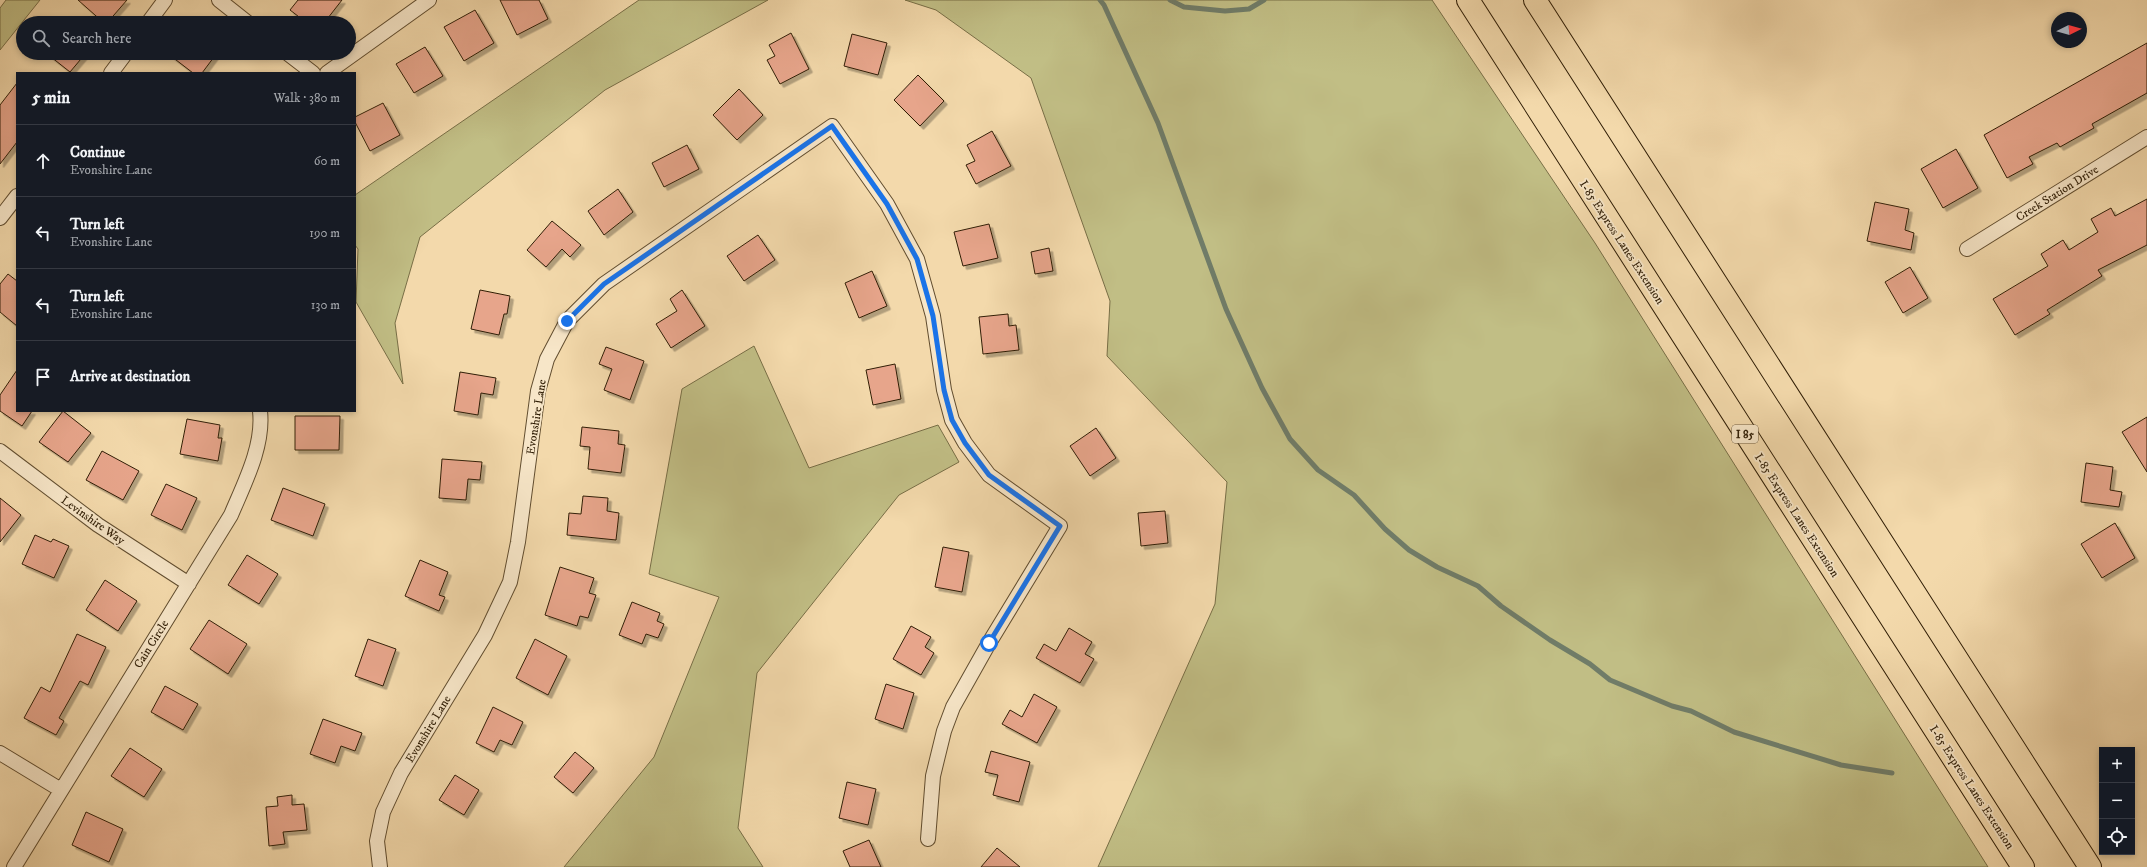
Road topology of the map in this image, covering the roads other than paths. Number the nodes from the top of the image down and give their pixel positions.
1 (165, 0) edge
2 (219, 0) edge
3 (429, 0) edge
4 (1468, 0) edge
5 (1535, 0) edge
6 (153, 16) edge
7 (239, 16) edge
8 (356, 52) edge
9 (121, 60) edge
10 (296, 60) edge
11 (345, 60) edge
12 (112, 72) edge
13 (312, 72) edge
14 (328, 72) edge
15 (2147, 136) edge
16 (16, 197) edge
17 (0, 218) edge
18 (1967, 249) dead end
19 (260, 412) edge
20 (0, 451) edge
21 (189, 584) junction
22 (0, 753) edge
23 (61, 790) junction
24 (928, 839) dead end
25 (14, 867) edge
26 (380, 867) edge
27 (2023, 867) edge
28 (2090, 867) edge

1 - 6 street
2 - 7 street
3 - 8 street
4 - 27 highway, I-85 Express Lanes Extension / I 85
5 - 28 highway
9 - 12 street
10 - 13 street
11 - 14 street
15 - 18 street, Creek Station Drive
16 - 17 street
19 - 21 street, Cain Circle
20 - 21 street, Levinshire Way
21 - 23 street, Cain Circle
22 - 23 street
23 - 25 street, Cain Circle
24 - 26 street, Evonshire Lane

